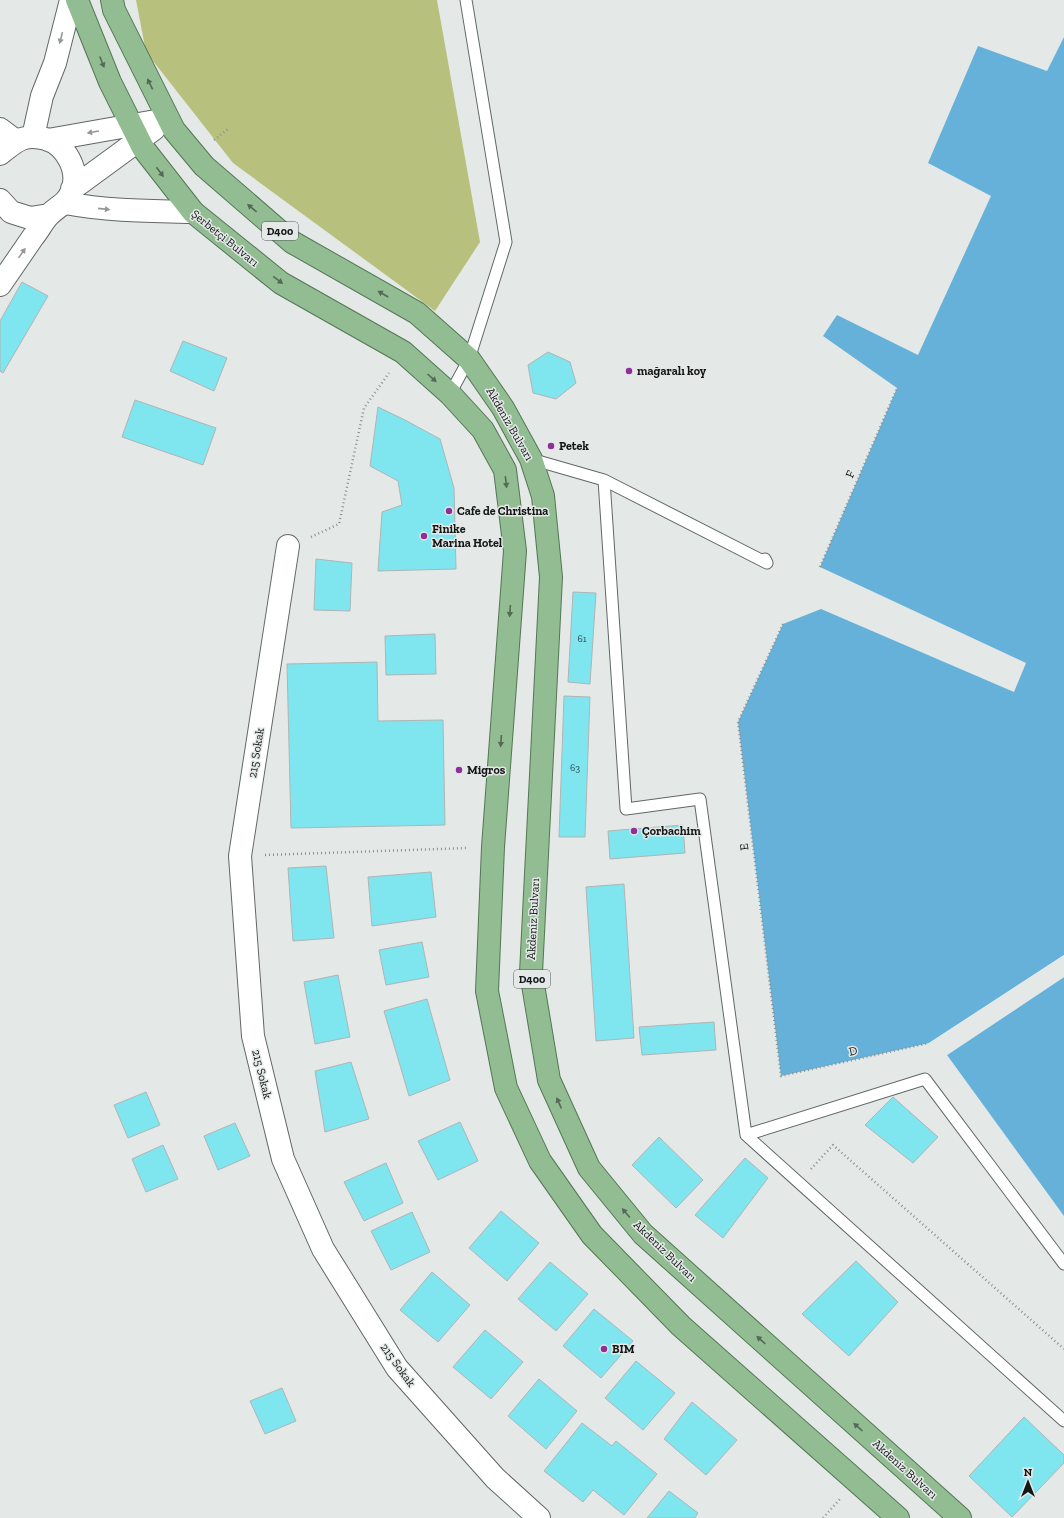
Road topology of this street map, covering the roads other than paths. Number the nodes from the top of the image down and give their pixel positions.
1 (71, 0) edge
2 (77, 0) edge
3 (112, 0) edge
4 (466, 0) edge
5 (167, 119) junction
6 (135, 132) junction
7 (19, 140) edge
8 (0, 200) edge
9 (62, 202) junction
10 (193, 212) junction
11 (0, 285) edge
12 (469, 359) junction
13 (450, 394) junction
14 (531, 459) junction
15 (604, 480) junction
16 (288, 546) road end
17 (765, 559) dead end
18 (746, 1135) junction
19 (1064, 1264) edge
20 (1064, 1421) edge
21 (539, 1518) edge
22 (898, 1518) edge
23 (960, 1518) edge

1 -> 7 street
2 -> 6 highway, Şerbetçi Bulvarı
5 -> 3 highway, D400
4 - 12 lane
5 - 6 street
12 -> 5 highway, Akdeniz Bulvarı / D400
6 -> 7 street
6 - 9 street
6 -> 10 highway, Şerbetçi Bulvarı
7 - 9 street
8 - 9 street
9 -> 10 street
11 -> 9 street
10 -> 13 highway, Şerbetçi Bulvarı
12 - 13 lane
12 - 14 highway, Akdeniz Bulvarı / D400
13 -> 22 highway
14 - 15 lane
23 -> 14 highway, Akdeniz Bulvarı / D400
15 - 17 lane
15 - 18 lane
16 - 21 street, 215 Sokak
18 - 19 lane
18 - 20 lane

